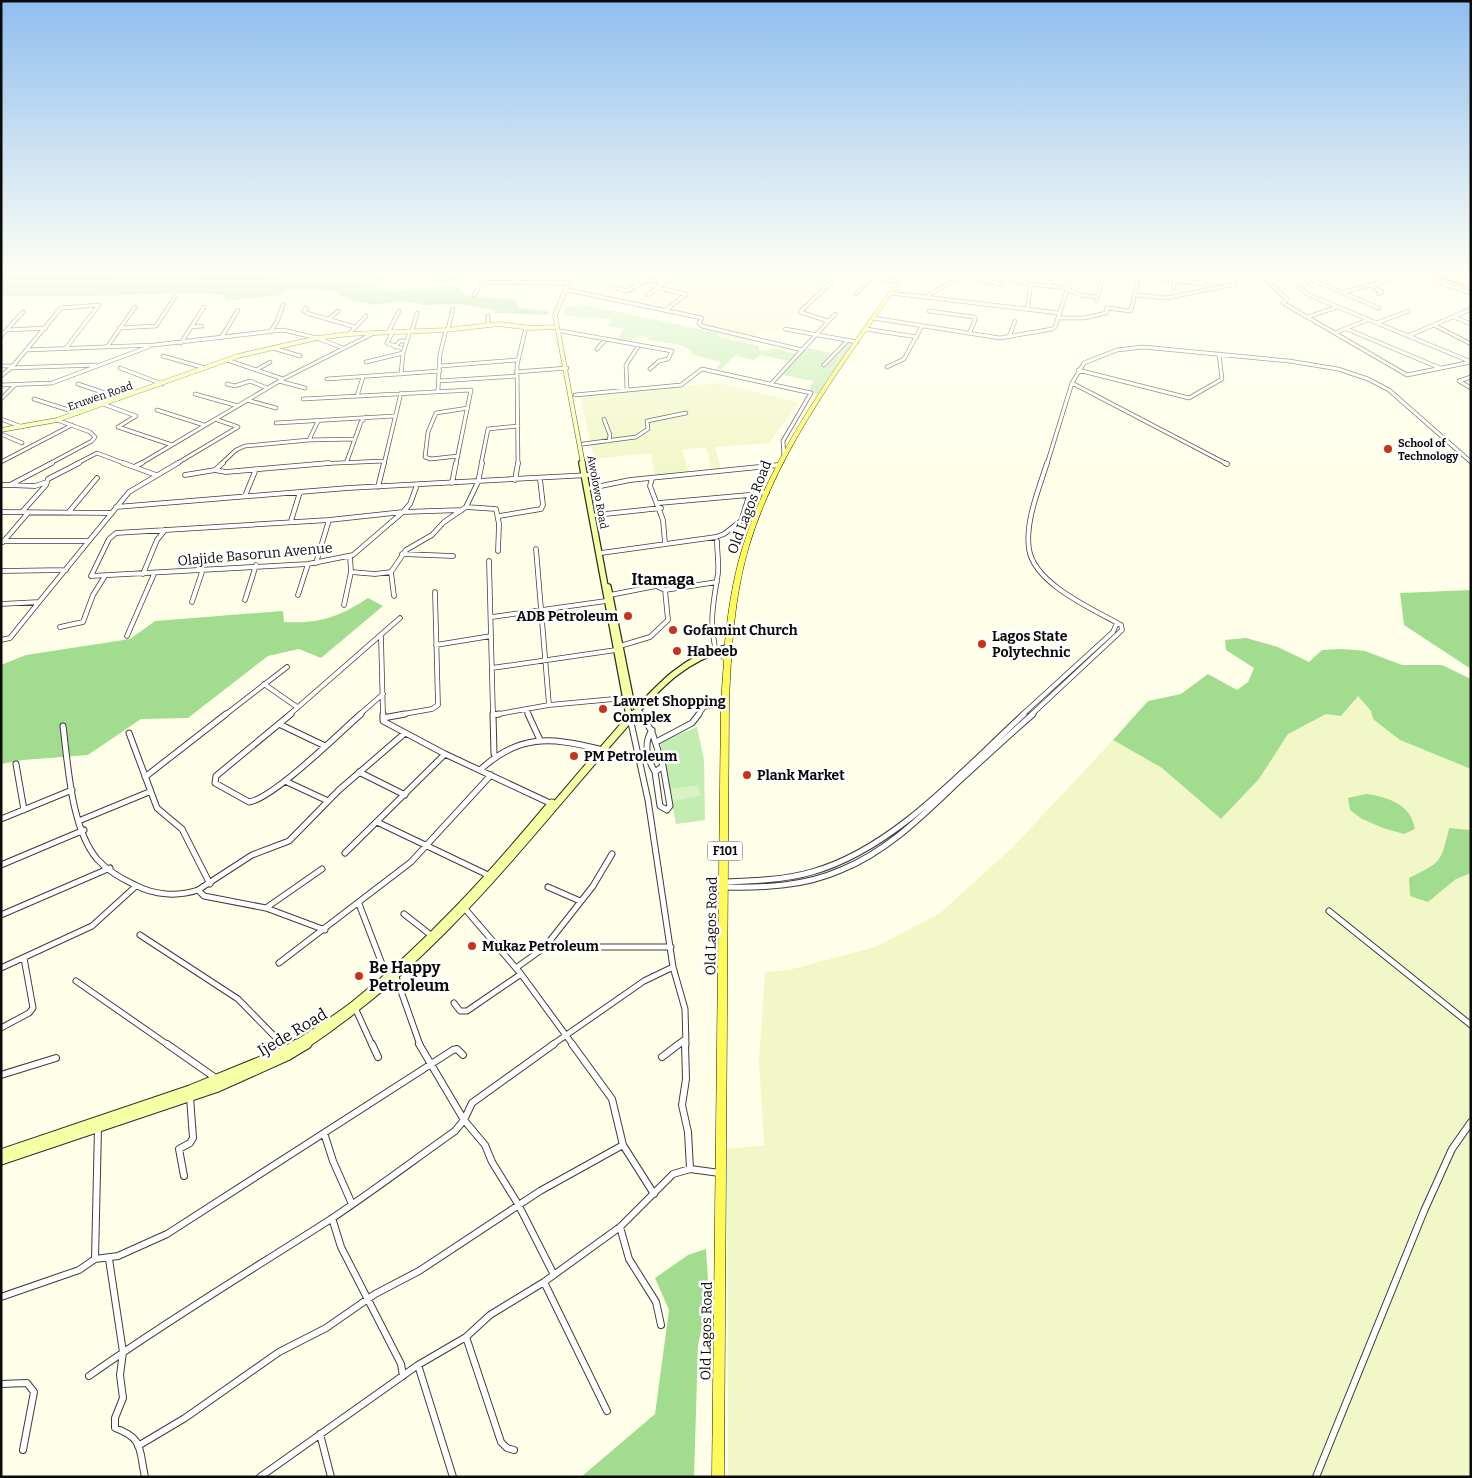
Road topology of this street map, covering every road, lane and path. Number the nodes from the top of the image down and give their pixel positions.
1 (35, 341) edge
2 (72, 341) edge
3 (111, 341) edge
4 (197, 341) edge
5 (304, 341) edge
6 (325, 341) edge
7 (358, 341) edge
8 (388, 341) edge
9 (399, 341) edge
10 (407, 341) edge
11 (444, 341) edge
12 (521, 341) edge
13 (561, 341) edge
14 (562, 341) edge
15 (604, 341) edge
16 (617, 341) edge
17 (764, 341) edge
18 (810, 341) edge
19 (847, 341) edge
20 (852, 341) edge
21 (915, 341) edge
22 (1349, 341) edge
23 (1375, 341) edge
24 (1420, 341) edge
25 (1465, 341) edge
26 (857, 342) joint
27 (181, 343) joint
28 (1469, 343) dead end
29 (154, 345) junction
30 (638, 345) junction
31 (107, 347) junction
32 (395, 347) junction
33 (66, 348) junction
34 (273, 348) junction
35 (343, 348) junction
36 (401, 348) dead end
37 (597, 349) dead end
38 (27, 350) junction
39 (802, 350) junction
40 (403, 353) junction
41 (1219, 354) junction
42 (163, 356) dead end
43 (300, 356) dead end
44 (227, 360) junction
45 (517, 360) junction
46 (270, 362) dead end
47 (366, 362) dead end
48 (1471, 362) edge
49 (99, 365) junction
50 (824, 365) dead end
51 (1, 366) edge
52 (441, 366) junction
53 (12, 367) junction
54 (887, 367) dead end
55 (120, 368) dead end
56 (205, 368) junction
57 (567, 368) junction
58 (650, 369) dead end
59 (1441, 369) junction
60 (256, 370) junction
61 (1078, 370) junction
62 (440, 371) junction
63 (401, 374) junction
64 (516, 374) junction
65 (1, 376) edge
66 (363, 377) junction
67 (1471, 377) edge
68 (283, 379) junction
69 (327, 379) dead end
70 (439, 380) junction
71 (279, 381) junction
72 (1072, 382) junction
73 (78, 384) dead end
74 (162, 384) junction
75 (227, 384) dead end
76 (771, 384) junction
77 (1, 385) edge
78 (15, 385) junction
79 (267, 388) junction
80 (305, 388) dead end
81 (1471, 388) edge
82 (627, 389) junction
83 (438, 390) junction
84 (401, 393) junction
85 (195, 394) dead end
86 (576, 395) junction
87 (357, 396) junction
88 (120, 398) junction
89 (1, 399) edge
90 (34, 399) dead end
91 (303, 399) dead end
92 (247, 400) junction
93 (103, 404) junction
94 (238, 406) junction
95 (276, 408) dead end
96 (468, 408) junction
97 (157, 410) dead end
98 (78, 413) junction
99 (686, 413) dead end
100 (394, 416) junction
101 (358, 417) junction
102 (366, 417) junction
103 (1, 419) edge
104 (215, 419) junction
105 (604, 419) dead end
106 (56, 420) junction
107 (318, 421) junction
108 (361, 422) junction
109 (276, 423) dead end
110 (204, 425) junction
111 (72, 426) junction
112 (518, 426) junction
113 (22, 427) junction
114 (1, 430) edge
115 (1, 434) edge
116 (355, 439) junction
117 (309, 440) junction
118 (609, 441) junction
119 (22, 443) dead end
120 (583, 444) junction
121 (172, 445) junction
122 (458, 456) junction
123 (784, 457) junction
124 (384, 461) junction
125 (1, 462) edge
126 (347, 462) junction
127 (1471, 462) edge
128 (1227, 464) dead end
129 (779, 465) junction
130 (136, 466) junction
131 (256, 469) junction
132 (215, 470) junction
133 (156, 475) junction
134 (185, 475) dead end
135 (586, 475) junction
136 (97, 478) dead end
137 (652, 478) junction
138 (540, 479) junction
139 (516, 480) junction
140 (47, 482) junction
141 (478, 482) junction
142 (452, 483) junction
143 (1, 485) edge
144 (10, 485) junction
145 (416, 485) junction
146 (35, 486) junction
147 (378, 487) junction
148 (591, 488) junction
149 (39, 491) junction
150 (300, 492) junction
151 (767, 492) junction
152 (749, 495) junction
153 (245, 496) junction
154 (659, 503) junction
155 (116, 507) junction
156 (466, 507) junction
157 (660, 508) junction
158 (462, 510) junction
159 (1, 512) edge
160 (22, 512) junction
161 (403, 512) junction
162 (28, 513) junction
163 (68, 513) junction
164 (112, 513) junction
165 (596, 515) junction
166 (499, 516) junction
167 (329, 520) junction
168 (291, 521) junction
169 (165, 530) junction
170 (89, 541) junction
171 (717, 541) dead end
172 (2, 542) edge
173 (665, 543) junction
174 (536, 548) dead end
175 (498, 551) dead end
176 (601, 553) junction
177 (402, 554) junction
178 (350, 556) junction
179 (453, 556) dead end
180 (489, 561) dead end
181 (316, 563) junction
182 (308, 564) junction
183 (256, 565) junction
184 (203, 569) junction
185 (66, 570) junction
186 (1, 572) edge
187 (351, 572) junction
188 (391, 572) junction
189 (142, 574) junction
190 (154, 574) junction
191 (105, 576) junction
192 (717, 582) junction
193 (665, 590) junction
194 (435, 592) dead end
195 (298, 595) dead end
196 (610, 595) junction
197 (394, 596) dead end
198 (245, 600) dead end
199 (606, 601) junction
200 (39, 602) junction
201 (192, 602) dead end
202 (1, 604) edge
203 (344, 605) dead end
204 (541, 610) junction
205 (492, 617) junction
206 (400, 618) dead end
207 (60, 627) dead end
208 (126, 636) dead end
209 (491, 636) junction
210 (381, 637) junction
211 (1, 640) edge
212 (727, 644) junction
213 (436, 645) junction
214 (618, 648) junction
215 (715, 648) junction
216 (726, 659) junction
217 (546, 660) junction
218 (287, 666) dead end
219 (492, 668) junction
220 (264, 684) junction
221 (382, 694) junction
222 (625, 698) junction
223 (726, 703) junction
224 (549, 705) junction
225 (297, 707) junction
226 (637, 708) junction
227 (526, 709) junction
228 (493, 715) junction
229 (630, 716) junction
230 (383, 718) junction
231 (279, 724) junction
232 (63, 726) dead end
233 (652, 730) junction
234 (129, 733) dead end
235 (405, 734) junction
236 (540, 740) junction
237 (658, 741) junction
238 (323, 745) junction
239 (599, 749) junction
240 (445, 754) junction
241 (494, 754) junction
242 (16, 764) dead end
243 (663, 766) junction
244 (480, 770) junction
245 (359, 772) junction
246 (655, 772) junction
247 (491, 775) junction
248 (145, 777) junction
249 (285, 781) junction
250 (72, 790) junction
251 (150, 792) junction
252 (405, 795) junction
253 (328, 801) junction
254 (552, 804) junction
255 (24, 810) junction
256 (1, 819) edge
257 (81, 820) junction
258 (377, 822) junction
259 (84, 830) junction
260 (425, 847) junction
261 (515, 851) junction
262 (345, 853) dead end
263 (612, 854) dead end
264 (1, 865) edge
265 (110, 868) junction
266 (322, 869) dead end
267 (491, 876) junction
268 (210, 884) junction
269 (725, 884) junction
270 (136, 886) junction
271 (548, 887) dead end
272 (198, 890) junction
273 (580, 901) junction
274 (359, 904) junction
275 (266, 908) junction
276 (466, 910) junction
277 (1330, 912) dead end
278 (1, 914) edge
279 (404, 914) dead end
280 (326, 930) junction
281 (140, 935) dead end
282 (432, 936) junction
283 (545, 947) junction
284 (671, 947) junction
285 (24, 958) junction
286 (279, 963) dead end
287 (1, 968) edge
288 (516, 968) junction
289 (673, 968) junction
290 (521, 974) junction
291 (392, 978) junction
292 (76, 981) dead end
293 (454, 1003) dead end
294 (356, 1010) junction
295 (1471, 1025) edge
296 (1, 1028) edge
297 (566, 1036) junction
298 (685, 1038) junction
299 (288, 1050) junction
300 (463, 1055) dead end
301 (378, 1056) dead end
302 (56, 1058) dead end
303 (662, 1058) dead end
304 (430, 1065) junction
305 (1, 1075) edge
306 (218, 1080) junction
307 (190, 1097) junction
308 (464, 1120) junction
309 (1471, 1122) edge
310 (98, 1126) junction
311 (324, 1133) junction
312 (623, 1145) junction
313 (1, 1154) edge
314 (1, 1160) edge
315 (690, 1170) junction
316 (721, 1174) junction
317 (184, 1176) dead end
318 (654, 1194) junction
319 (352, 1204) junction
320 (518, 1204) junction
321 (332, 1218) junction
322 (620, 1227) junction
323 (95, 1259) junction
324 (109, 1259) junction
325 (554, 1274) junction
326 (544, 1282) junction
327 (1, 1297) edge
328 (370, 1298) junction
329 (661, 1324) dead end
330 (466, 1337) junction
331 (123, 1352) junction
332 (418, 1365) junction
333 (89, 1376) dead end
334 (403, 1376) junction
335 (1, 1384) edge
336 (607, 1411) dead end
337 (320, 1434) junction
338 (138, 1446) junction
339 (23, 1450) dead end
340 (514, 1450) dead end
341 (145, 1477) edge
342 (260, 1477) edge
343 (330, 1477) edge
344 (454, 1477) edge
345 (718, 1477) edge
346 (1316, 1477) edge

1 - 38 street
2 - 33 street
3 - 31 street
4 - 27 street
5 - 34 main road, Eruwen Road
6 - 35 street
7 - 35 street
8 - 32 street
9 - 32 street
10 - 40 street
11 - 52 street
12 - 45 street
13 - 57 main road, Awolowo Road
14 - 86 main road, Awolowo Road
15 - 37 street
16 - 30 street
17 - 39 street
18 - 39 street
19 - 50 street
20 - 26 street
21 - 54 street
22 - 59 street
23 - 59 street
24 - 48 street
25 - 28 street
26 - 123 main road, Old Lagos Road / F101
27 - 29 street
29 - 31 street
29 - 49 street
30 - 58 street
30 - 82 street
31 - 33 street
32 - 36 street
33 - 38 street
34 - 43 street
34 - 44 main road, Eruwen Road
35 - 68 street
38 - 53 street
39 - 76 street
40 - 47 street
40 - 63 street
41 - 61 street
41 - 61 street
41 - 127 street
42 - 56 street
44 - 56 main road, Eruwen Road
44 - 60 street
45 - 52 street
45 - 64 street
46 - 60 street
48 - 59 street
49 - 53 street
49 - 78 street
51 - 53 street
52 - 62 street
53 - 65 street
55 - 74 street
56 - 74 main road, Eruwen Road
57 - 64 street
57 - 135 main road, Awolowo Road
60 - 68 street
61 - 72 street
62 - 63 street
62 - 70 street
63 - 66 street
64 - 70 street
64 - 112 street
66 - 69 street
66 - 87 street
67 - 81 street
68 - 71 street
70 - 83 street
71 - 79 street
71 - 80 street
72 - 128 street
72 - 269 street
73 - 88 street
74 - 88 main road, Eruwen Road
75 - 79 street
76 - 82 street
76 - 123 street
77 - 78 street
78 - 89 street
79 - 92 street
82 - 86 street
83 - 84 street
83 - 96 street
84 - 87 street
84 - 100 street
85 - 94 street
86 - 120 main road, Awolowo Road
87 - 91 street
88 - 93 main road, Eruwen Road
90 - 98 street
92 - 94 street
92 - 95 street
93 - 98 main road, Eruwen Road
93 - 121 street
94 - 104 street
96 - 122 street
96 - 122 street
97 - 110 street
98 - 106 main road, Eruwen Road
99 - 118 street
100 - 102 street
100 - 124 street
101 - 102 street
101 - 107 street
101 - 108 street
102 - 108 street
103 - 113 street
104 - 110 street
104 - 133 street
105 - 118 street
106 - 111 street
106 - 113 main road, Eruwen Road
107 - 109 street
107 - 117 street
108 - 116 street
110 - 121 street
111 - 125 street
111 - 144 street
112 - 139 street
112 - 141 street
113 - 114 main road, Eruwen Road
115 - 119 street
116 - 117 street
116 - 126 street
117 - 132 street
118 - 120 street
120 - 135 main road, Awolowo Road
121 - 130 street
122 - 142 street
123 - 129 main road, Old Lagos Road / F101
124 - 126 street
124 - 147 street
126 - 131 street
129 - 137 street
129 - 151 main road, Old Lagos Road / F101
130 - 133 street
130 - 140 street
131 - 132 street
131 - 153 street
132 - 134 street
133 - 155 street
135 - 138 street
135 - 148 main road, Awolowo Road
135 - 199 main road, Awolowo Road
136 - 163 street
137 - 148 street
137 - 154 street
138 - 139 street
138 - 166 street
139 - 141 street
140 - 146 street
140 - 149 street
141 - 142 street
141 - 156 street
142 - 145 street
143 - 144 street
144 - 146 street
145 - 147 street
145 - 161 street, Olajide Basorun Avenue
146 - 149 street
147 - 150 street
148 - 165 main road, Awolowo Road
149 - 160 street
150 - 153 street
150 - 168 street
151 - 152 street
151 - 212 main road, Old Lagos Road / F101
152 - 154 street
152 - 173 street
153 - 155 street
154 - 157 street
155 - 164 street
156 - 158 street
156 - 166 street
157 - 165 street
157 - 173 street
158 - 161 street
158 - 177 street
159 - 160 street
160 - 162 street
161 - 167 street
161 - 178 street, Olajide Basorun Avenue
162 - 163 street
162 - 172 street
163 - 164 street
164 - 170 street
165 - 176 main road, Awolowo Road
166 - 175 street
167 - 168 street
167 - 181 street
168 - 169 street
169 - 189 street
169 - 191 street, Olajide Basorun Avenue
170 - 172 street
170 - 185 street
171 - 192 street
173 - 176 street
174 - 204 street
176 - 196 main road, Awolowo Road
177 - 179 street
177 - 188 street
178 - 181 street, Olajide Basorun Avenue
178 - 187 street
180 - 205 street
181 - 182 street, Olajide Basorun Avenue
182 - 183 street, Olajide Basorun Avenue
182 - 195 street
183 - 184 street, Olajide Basorun Avenue
183 - 198 street
184 - 190 street, Olajide Basorun Avenue
184 - 201 street
185 - 186 street
185 - 200 street
187 - 188 street
187 - 203 street
188 - 197 street
189 - 190 street, Olajide Basorun Avenue
189 - 191 street, Olajide Basorun Avenue
190 - 208 street
191 - 207 street
192 - 193 street
192 - 215 street
193 - 196 street
193 - 214 street
194 - 213 street
196 - 214 main road, Awolowo Road
199 - 204 street
199 - 214 main road, Awolowo Road
200 - 202 street
200 - 211 street
204 - 205 street
204 - 217 street
205 - 209 street
206 - 210 street
209 - 213 street
209 - 219 street
210 - 221 street
210 - 225 street
212 - 215 main road
212 - 216 main road, Old Lagos Road / F101
213 - 230 street
214 - 217 street
214 - 222 main road, Awolowo Road
214 - 226 main road, Awolowo Road
215 - 216 main road
215 - 226 main road
216 - 223 main road, Old Lagos Road / F101
217 - 219 street
217 - 224 street
218 - 220 street
219 - 228 street
220 - 225 street
220 - 248 street
221 - 230 street
221 - 238 street
222 - 224 street
222 - 229 main road, Awolowo Road
223 - 237 street
223 - 269 main road, Old Lagos Road / F101
224 - 227 street
225 - 231 street
226 - 229 main road
226 - 233 street
227 - 228 street
227 - 236 street
228 - 241 street
229 - 239 main road
229 - 261 main road
229 - 284 street
230 - 235 street
231 - 238 street
231 - 249 street
232 - 250 street
233 - 237 street
233 - 246 street
234 - 248 street
235 - 240 street
235 - 245 street
236 - 239 street
236 - 241 street
237 - 243 street
238 - 249 street
239 - 254 main road
240 - 244 street
240 - 252 street
241 - 244 street
242 - 255 street
243 - 246 street
243 - 246 street
244 - 247 street
245 - 252 street
245 - 253 street
247 - 254 street
247 - 260 street
248 - 251 street
249 - 253 street
250 - 255 street
250 - 257 street
251 - 257 street
251 - 268 street
252 - 258 street
253 - 268 street
254 - 261 main road
255 - 256 street
257 - 259 street
258 - 260 street
258 - 262 street
259 - 264 street
259 - 265 street
260 - 267 street
260 - 274 street
261 - 267 main road, Ijede Road
261 - 276 main road, Ijede Road
263 - 273 street
265 - 270 street
265 - 278 street
266 - 275 street
267 - 282 main road, Ijede Road
268 - 272 street
269 - 316 main road, Old Lagos Road / F101
270 - 272 street
270 - 285 street
271 - 273 street
272 - 275 street
273 - 283 street
274 - 280 street
274 - 291 street
275 - 280 street
276 - 288 street
276 - 291 main road, Ijede Road
277 - 295 street
279 - 282 street
280 - 286 street
281 - 299 street
282 - 291 main road, Ijede Road
283 - 284 street
283 - 288 street
284 - 289 street
285 - 287 street
285 - 296 street
288 - 290 street
289 - 297 street
289 - 298 street
290 - 293 street
290 - 297 street
291 - 294 main road, Ijede Road
291 - 299 main road, Ijede Road
291 - 304 street
292 - 306 street
294 - 301 street
294 - 307 main road, Ijede Road
297 - 308 street
297 - 312 street
298 - 303 street
298 - 315 street
299 - 306 main road, Ijede Road
300 - 304 street
302 - 305 street
304 - 308 street
304 - 311 street
306 - 313 main road, Ijede Road
307 - 310 main road, Ijede Road
307 - 317 street
308 - 319 street
308 - 320 street
309 - 346 street
310 - 314 main road, Ijede Road
310 - 323 street
311 - 319 street
311 - 324 street
312 - 318 street
312 - 320 street
315 - 316 street
315 - 318 street
316 - 345 main road, Old Lagos Road / F101
318 - 322 street
319 - 321 street
320 - 325 street
320 - 328 street
321 - 328 street
321 - 331 street
322 - 325 street
322 - 329 street
323 - 324 street
323 - 327 street
324 - 331 street
325 - 326 street
326 - 330 street
326 - 336 street
328 - 334 street
328 - 338 street
330 - 332 street
330 - 340 street
331 - 333 street
331 - 338 street
332 - 334 street
332 - 344 street
334 - 337 street
335 - 339 street
337 - 342 street
337 - 343 street
338 - 341 street

